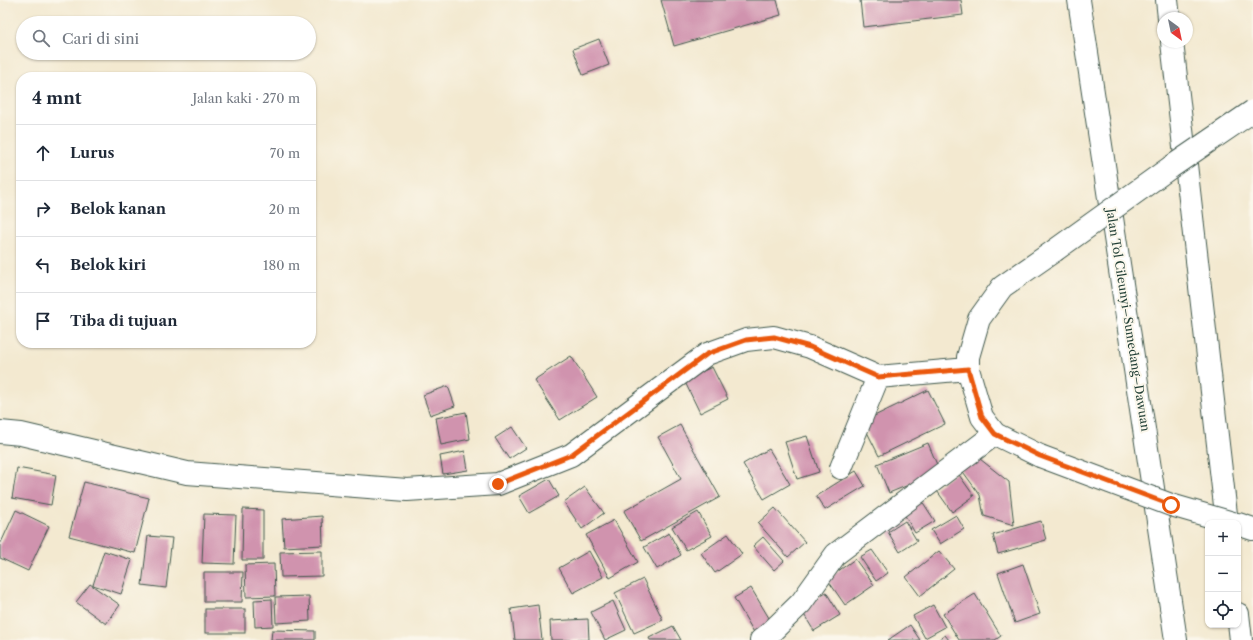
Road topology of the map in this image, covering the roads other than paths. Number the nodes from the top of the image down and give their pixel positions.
1 (1079, 0) edge
2 (1167, 0) edge
3 (1168, 12) edge
4 (1173, 48) edge
5 (1253, 112) edge
6 (968, 369) junction
7 (878, 377) junction
8 (0, 432) edge
9 (995, 434) junction
10 (841, 468) dead end
11 (1223, 520) edge
12 (1227, 520) edge
13 (1241, 525) edge
14 (1253, 529) edge
15 (1240, 628) edge
16 (761, 640) edge
17 (1176, 640) edge
18 (1241, 640) edge

1 - 17 main road, Jalan Tol Cileunyi–Sumedang–Dawuan
2 - 3 main road
4 - 12 main road
5 - 6 main road, bridge
6 - 7 main road
6 - 9 main road
7 - 8 main road
7 - 10 main road
9 - 11 main road, bridge
9 - 16 main road
13 - 14 main road
15 - 18 main road

